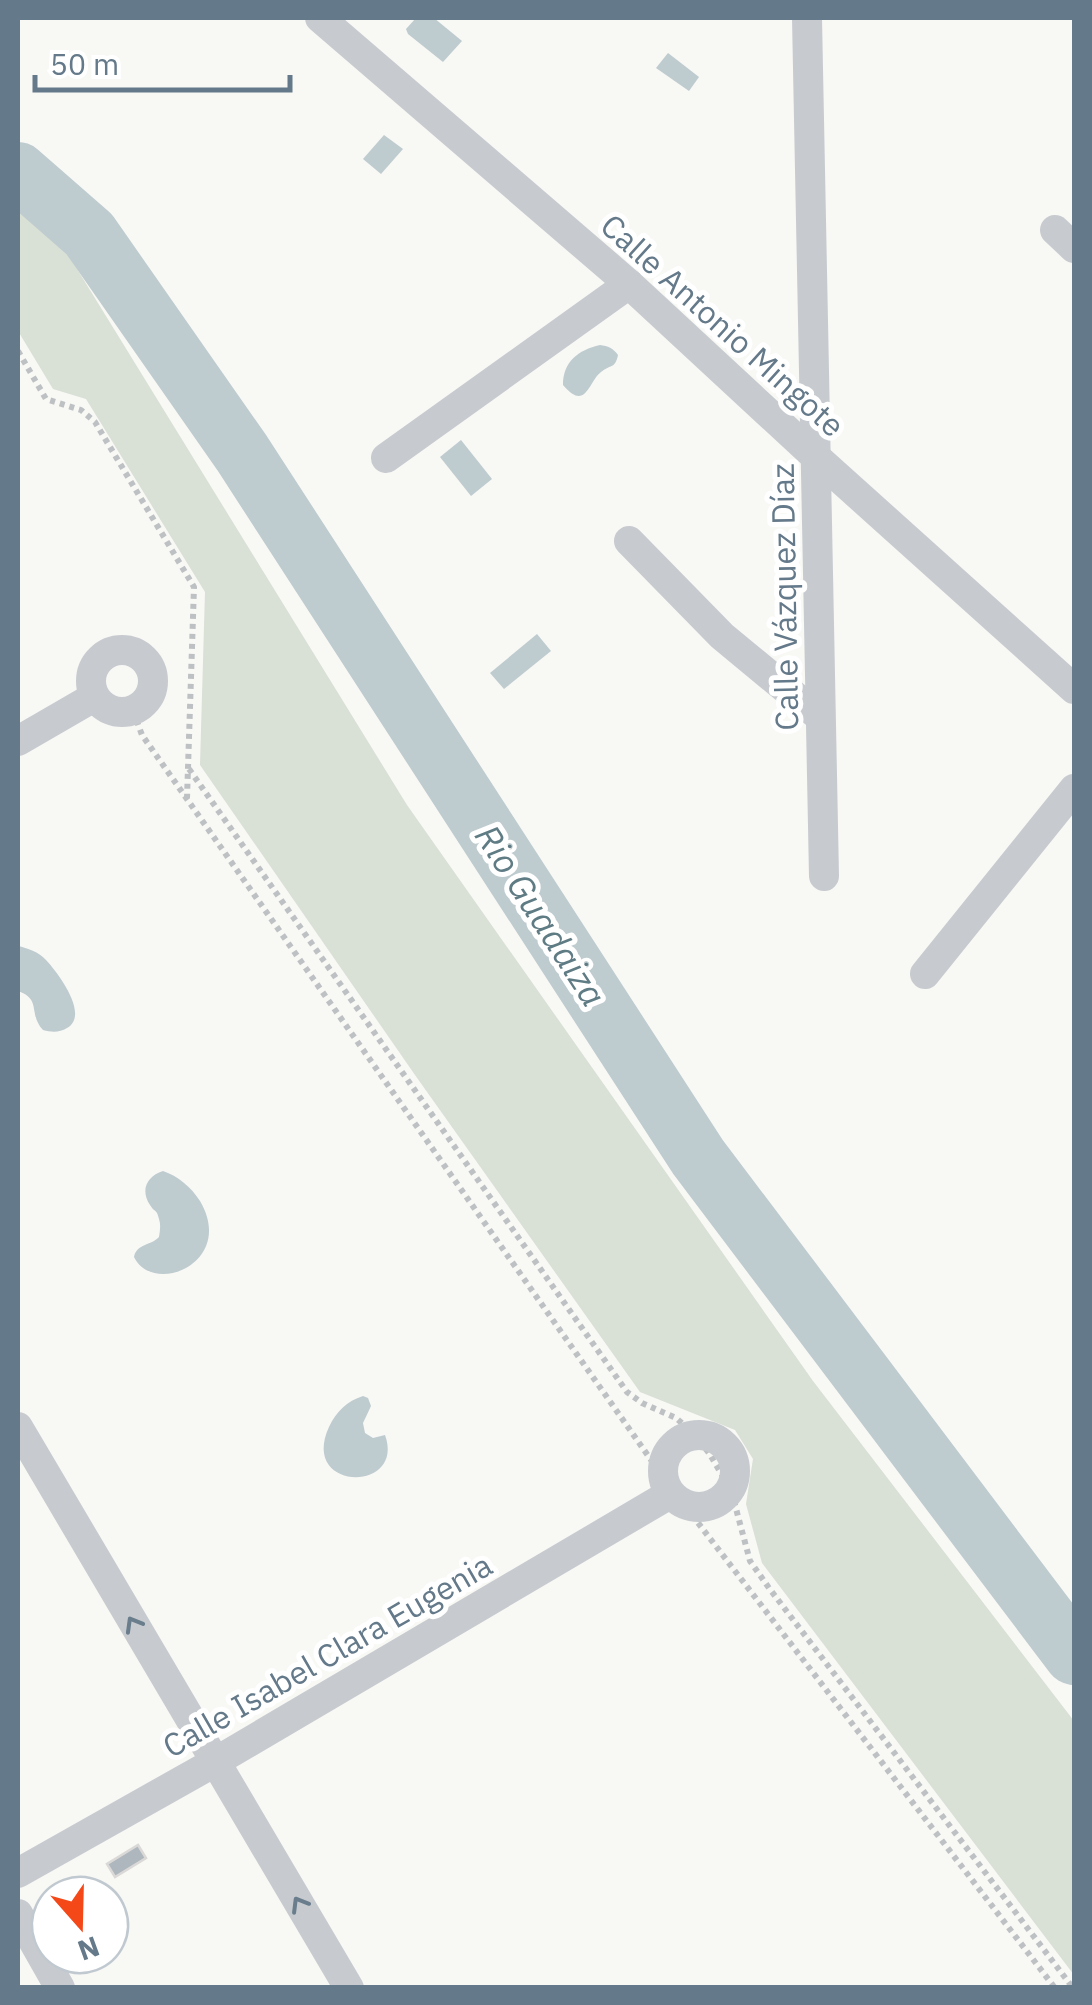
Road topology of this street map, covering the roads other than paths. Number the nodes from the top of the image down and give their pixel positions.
1 (320, 18) edge
2 (806, 18) edge
3 (629, 284) junction
4 (386, 458) dead end
5 (817, 458) junction
6 (629, 541) dead end
7 (1074, 690) edge
8 (94, 696) junction
9 (820, 717) junction
10 (18, 741) edge
11 (1074, 789) edge
12 (824, 876) dead end
13 (925, 974) dead end
14 (18, 1427) edge
15 (672, 1492) junction
16 (214, 1762) junction
17 (18, 1872) edge
18 (18, 1914) edge
19 (60, 1988) edge
20 (349, 1988) edge

1 - 3 street, Calle Antonio Mingote
2 - 5 street, Calle Vázquez Díaz
3 - 4 street
3 - 5 street, Calle Antonio Mingote
5 - 7 street, Calle Antonio Mingote
5 - 9 street, Calle Vázquez Díaz
6 - 9 street
8 - 8 street
8 - 10 street
9 - 12 street, Calle Vázquez Díaz
11 - 13 street
16 -> 14 street
15 - 15 street, Calle Isabel Clara Eugenia
15 - 16 street, Calle Isabel Clara Eugenia
16 - 17 street, Calle Isabel Clara Eugenia
20 -> 16 street
18 - 19 street

